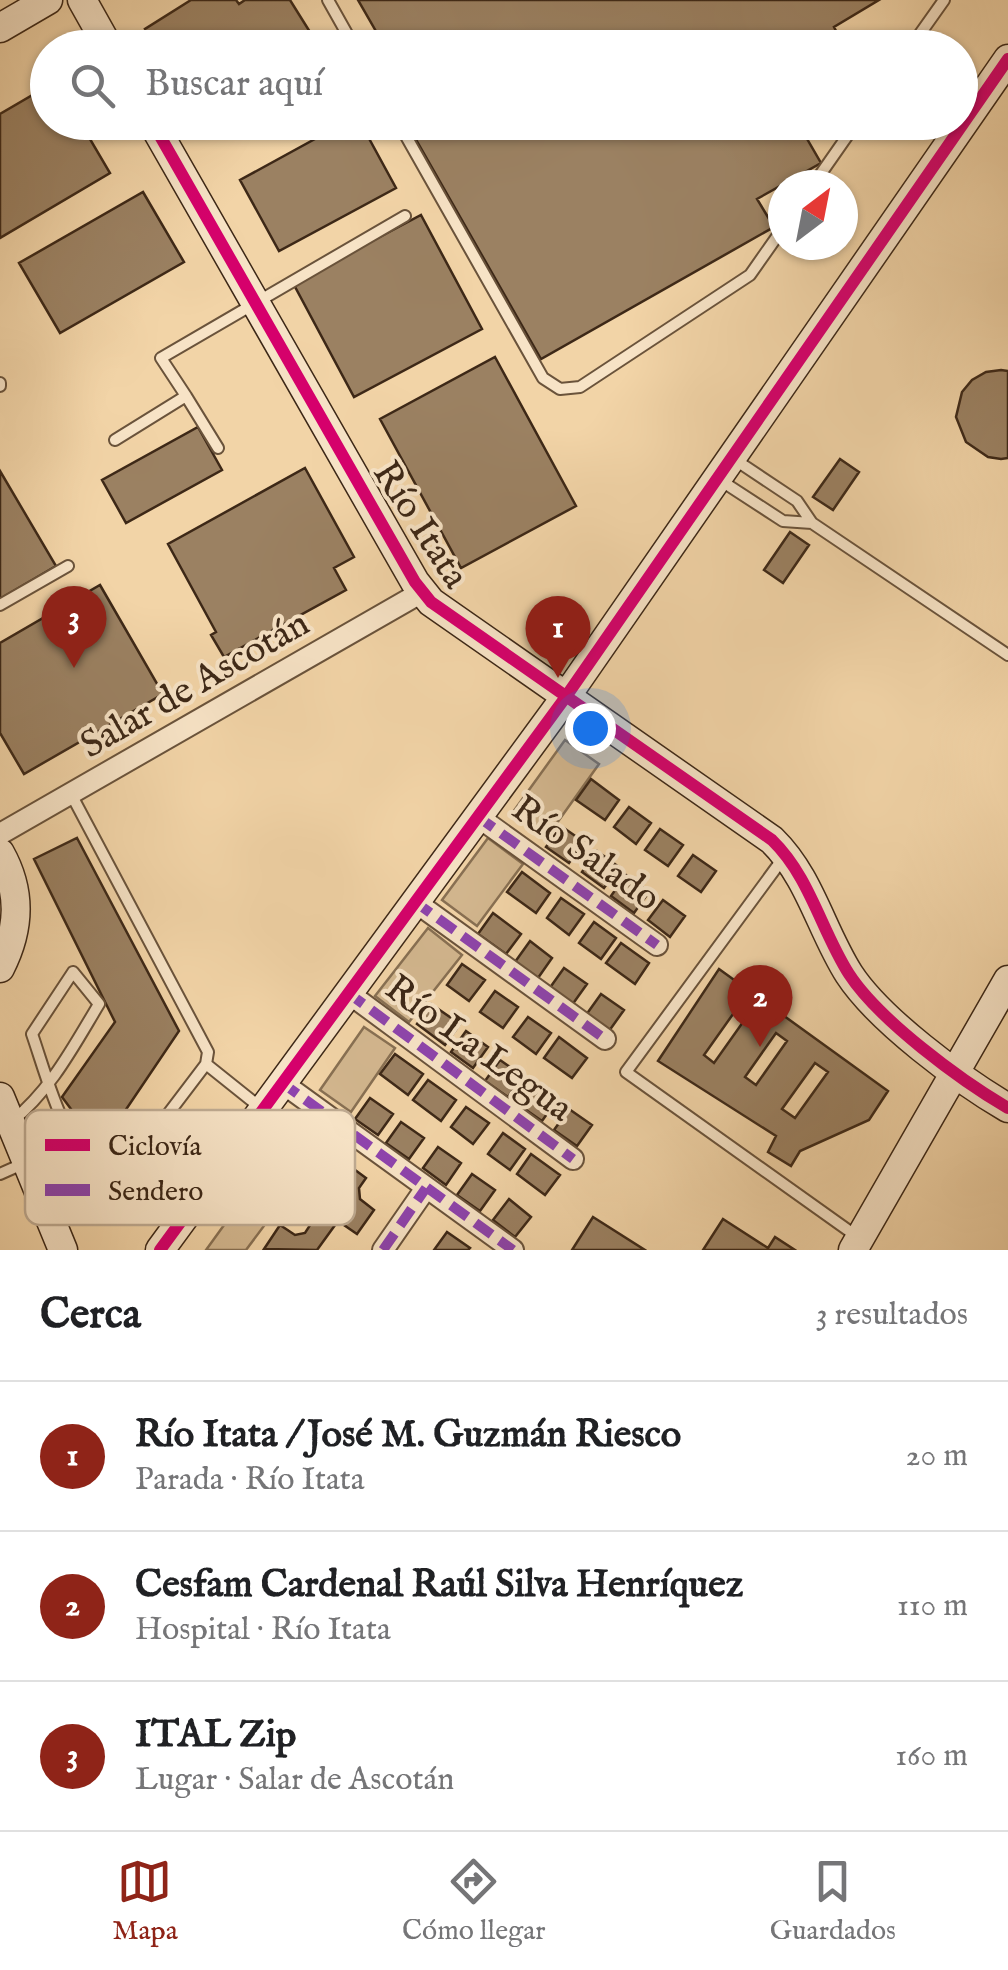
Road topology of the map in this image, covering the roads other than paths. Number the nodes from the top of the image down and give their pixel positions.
1 (48, 0) edge
2 (82, 0) edge
3 (328, 0) edge
4 (944, 0) edge
5 (0, 28) edge
6 (99, 30) edge
7 (345, 30) edge
8 (923, 30) edge
9 (1008, 59) edge
10 (978, 102) edge
11 (162, 140) edge
12 (408, 140) edge
13 (844, 140) edge
14 (952, 140) edge
15 (823, 170) edge
16 (405, 216) dead end
17 (768, 249) edge
18 (254, 302) junction
19 (186, 396) junction
20 (115, 440) dead end
21 (218, 448) dead end
22 (724, 468) junction
23 (812, 523) junction
24 (68, 566) dead end
25 (422, 592) junction
26 (0, 605) edge
27 (1008, 655) edge
28 (564, 698) junction
29 (71, 794) junction
30 (477, 816) junction
31 (0, 834) edge
32 (0, 853) edge
33 (786, 854) junction
34 (414, 902) junction
35 (658, 945) dead end
36 (0, 968) edge
37 (1008, 980) edge
38 (346, 992) junction
39 (606, 1039) dead end
40 (207, 1058) junction
41 (954, 1071) junction
42 (281, 1082) junction
43 (50, 1084) junction
44 (262, 1108) joint
45 (1008, 1108) edge
46 (5, 1110) edge
47 (61, 1110) edge
48 (169, 1110) edge
49 (319, 1110) edge
50 (355, 1136) edge
51 (25, 1157) edge
52 (572, 1159) dead end
53 (25, 1163) edge
54 (0, 1174) edge
55 (426, 1188) junction
56 (52, 1225) edge
57 (178, 1225) edge
58 (857, 1244) edge
59 (62, 1250) edge
60 (160, 1250) edge
61 (383, 1250) edge
62 (513, 1250) edge

1 - 5 street
2 - 6 street
3 - 7 lane
4 - 8 lane
9 - 10 street
11 - 18 street, Río Itata
12 - 17 lane
13 - 15 lane
14 - 22 street
16 - 18 lane
18 - 19 lane
18 - 25 street, Río Itata
19 - 20 lane
19 - 21 lane
22 - 23 lane
22 - 23 lane
22 - 28 street
23 - 27 lane
24 - 26 lane
25 - 28 street, Río Itata
25 - 29 street, Salar de Ascotán
28 - 30 street
28 - 33 street, Río Itata
29 - 31 street, Salar de Ascotán
29 - 40 lane
30 - 34 street
30 - 35 street, Río Salado
32 - 36 street
33 - 41 street, Río Itata
33 - 58 lane
34 - 38 street
34 - 39 street
37 - 41 street
38 - 42 street
38 - 52 street, Río La Legua
40 - 44 lane
40 - 48 lane
41 - 45 street, Río Itata
41 - 58 street
42 - 44 street
42 - 49 street
43 - 43 lane
43 - 46 lane
43 - 47 lane
46 - 51 street
50 - 55 street
53 - 54 lane
55 - 61 street
55 - 62 street
56 - 59 street
57 - 60 street

